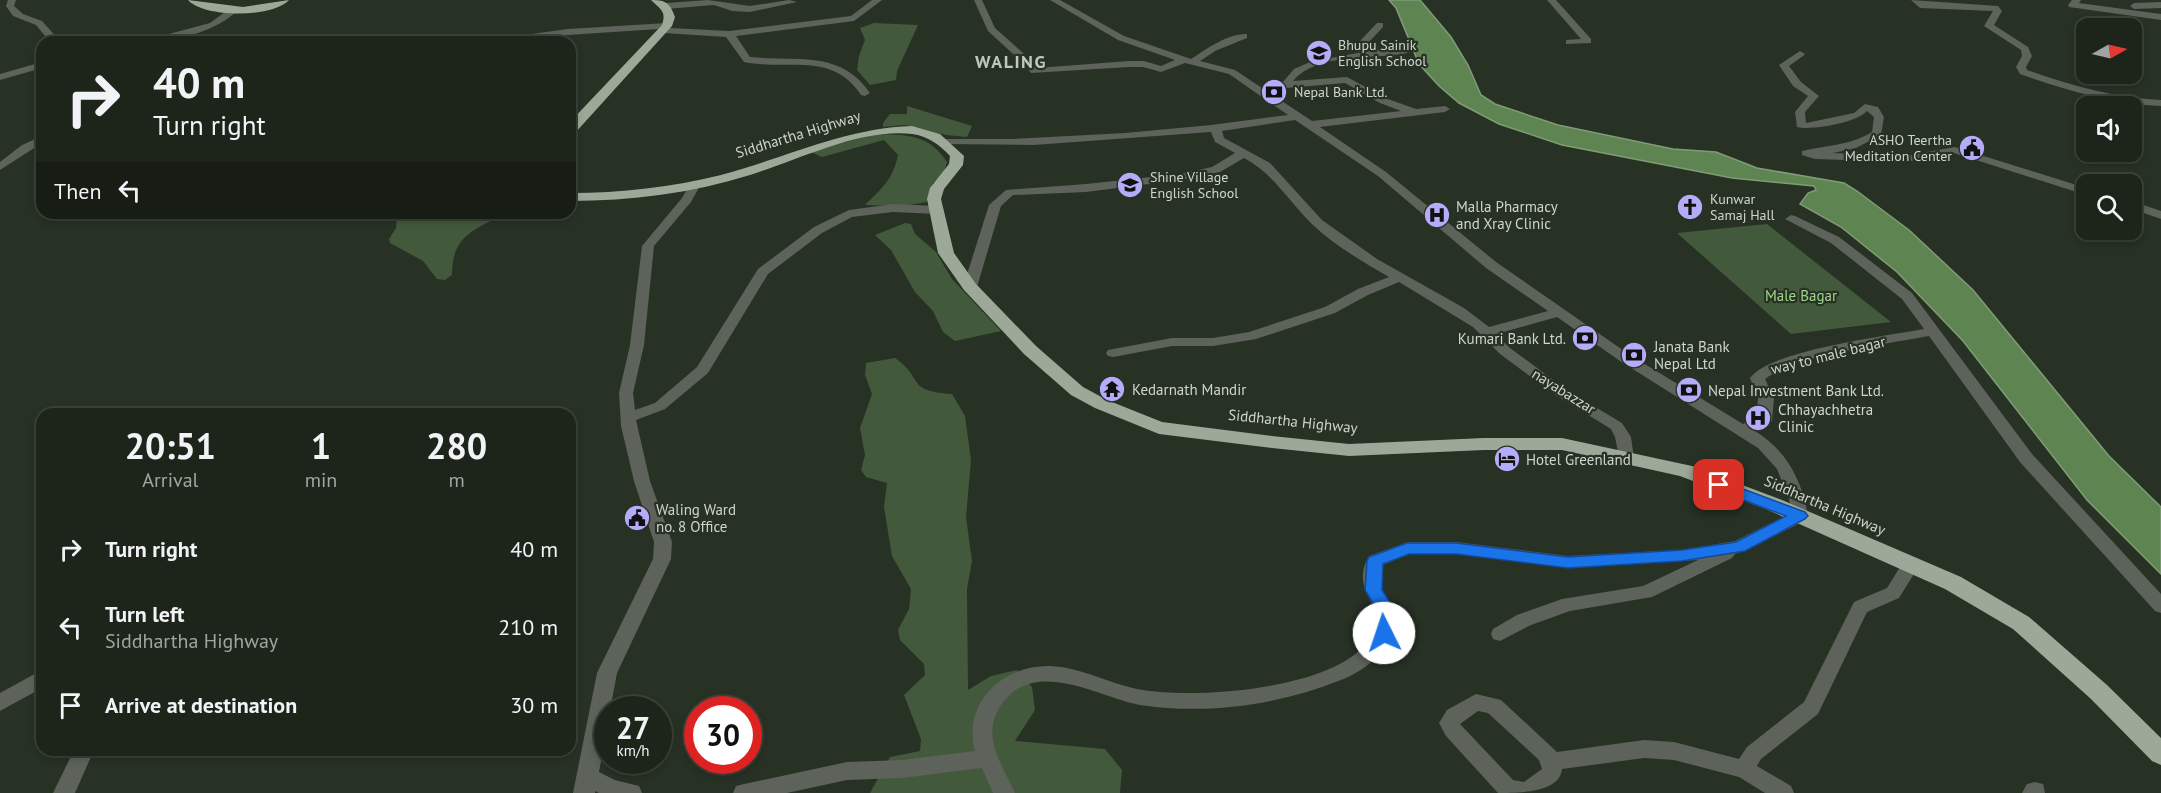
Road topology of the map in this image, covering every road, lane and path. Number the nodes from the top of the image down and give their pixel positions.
1 (12, 0) edge
2 (193, 0) edge
3 (284, 0) edge
4 (878, 0) edge
5 (978, 0) edge
6 (1053, 0) edge
7 (1551, 0) edge
8 (1915, 0) edge
9 (720, 1) edge
10 (2075, 1) edge
11 (794, 2) dead end
12 (661, 3) edge
13 (2161, 5) edge
14 (235, 9) junction
15 (2161, 17) edge
16 (1380, 25) dead end
17 (665, 28) junction
18 (729, 34) junction
19 (50, 36) edge
20 (168, 36) edge
21 (539, 36) edge
22 (1244, 36) dead end
23 (1569, 42) dead end
24 (1404, 51) dead end
25 (1376, 53) junction
26 (1800, 54) dead end
27 (1188, 61) junction
28 (36, 67) edge
29 (36, 73) edge
30 (0, 78) edge
31 (1286, 85) junction
32 (1260, 91) junction
33 (865, 93) dead end
34 (2161, 103) edge
35 (1444, 109) dead end
36 (1414, 112) junction
37 (1297, 117) junction
38 (576, 124) edge
39 (1308, 125) junction
40 (1216, 130) junction
41 (942, 141) junction
42 (36, 143) edge
43 (1243, 153) junction
44 (0, 166) edge
45 (695, 184) junction
46 (2076, 189) edge
47 (576, 197) edge
48 (2142, 208) edge
49 (937, 210) junction
50 (2161, 215) edge
51 (1791, 219) dead end
52 (1398, 278) junction
53 (970, 286) junction
54 (1559, 312) junction
55 (1486, 332) junction
56 (1933, 332) junction
57 (1113, 353) dead end
58 (629, 417) junction
59 (1744, 430) junction
60 (1626, 458) junction
61 (1800, 516) junction
62 (1739, 547) junction
63 (1911, 564) junction
64 (2161, 606) edge
65 (1500, 634) dead end
66 (36, 682) edge
67 (0, 704) edge
68 (2161, 754) edge
69 (81, 756) edge
70 (987, 758) junction
71 (1552, 762) junction
72 (1744, 769) junction
73 (585, 785) edge
74 (64, 793) edge
75 (631, 793) edge
76 (744, 793) edge
77 (1004, 793) edge
78 (1783, 793) edge

1 - 19 street
2 - 14 highway
3 - 14 highway
4 - 18 street
5 - 27 street
6 - 27 street
7 - 23 street
8 - 34 street
9 - 11 street
9 - 12 street
10 - 13 street
10 - 15 street
12 - 17 highway
14 - 20 street
16 - 25 street
17 - 18 street
17 - 21 street
17 - 38 highway
18 - 33 street
22 - 27 street
24 - 25 street
25 - 31 street
26 - 46 street
27 - 32 street
28 - 30 street
29 - 30 street
31 - 32 street
31 - 36 street
32 - 37 street
35 - 36 street
36 - 39 street
37 - 39 street
37 - 40 street
39 - 54 street
40 - 41 street
40 - 43 street, nayabazzar
41 - 45 highway, Siddhartha Highway
41 - 49 highway, Siddhartha Highway
42 - 44 street
43 - 52 street, nayabazzar
43 - 53 street
45 - 47 highway, Siddhartha Highway
45 - 58 street
48 - 50 street
49 - 53 highway, Siddhartha Highway
49 - 58 street
51 - 56 street
52 - 55 street, nayabazzar
52 - 57 street
53 - 60 highway, Siddhartha Highway
54 - 55 street
54 - 59 street
55 - 60 street, nayabazzar
56 - 59 street, way to male bagar
56 - 64 street
58 - 73 street
59 - 61 street
60 - 61 highway, Siddhartha Highway
61 - 62 street
61 - 63 highway, Siddhartha Highway
62 - 65 street
62 - 70 street
63 - 68 highway, Siddhartha Highway
63 - 72 street
66 - 67 street
69 - 74 street
70 - 76 street
70 - 77 street
71 - 71 street
71 - 72 street
72 - 78 street
73 - 75 street

